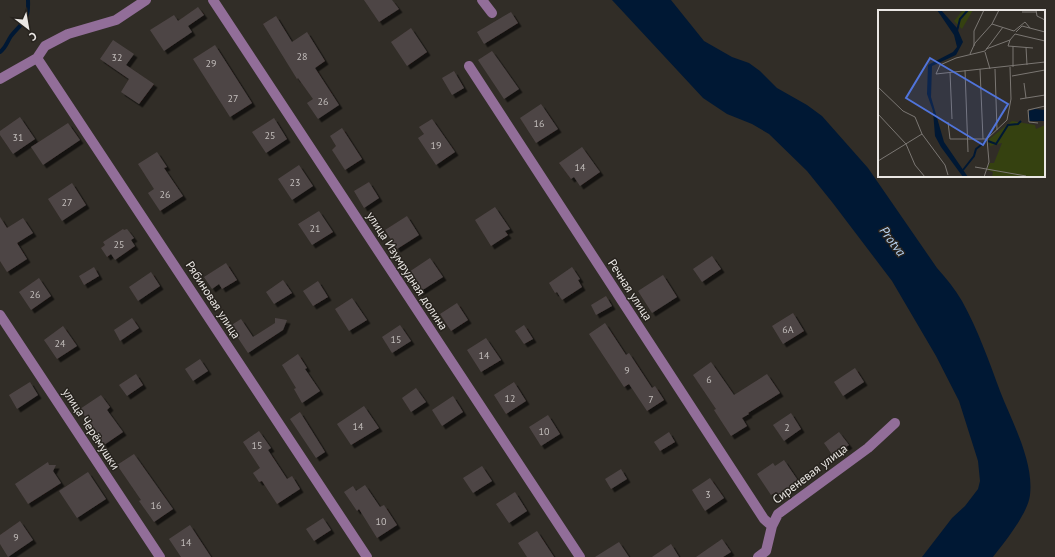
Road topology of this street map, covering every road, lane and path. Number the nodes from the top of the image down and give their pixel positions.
1 (146, 0) edge
2 (213, 0) edge
3 (482, 0) edge
4 (492, 13) dead end
5 (38, 58) junction
6 (469, 66) dead end
7 (0, 79) edge
8 (0, 315) edge
9 (895, 423) dead end
10 (772, 526) junction
11 (160, 557) edge
12 (367, 557) edge
13 (580, 557) edge
14 (758, 557) edge

1 - 5 street
2 - 13 street, улица Изумрудная долина
3 - 4 street
5 - 7 street
5 - 12 street, Рябиновая улица
6 - 10 street, Речная улица
8 - 11 street, улица Черёмушки
9 - 10 street, Сиреневая улица
10 - 14 street, Сиреневая улица

